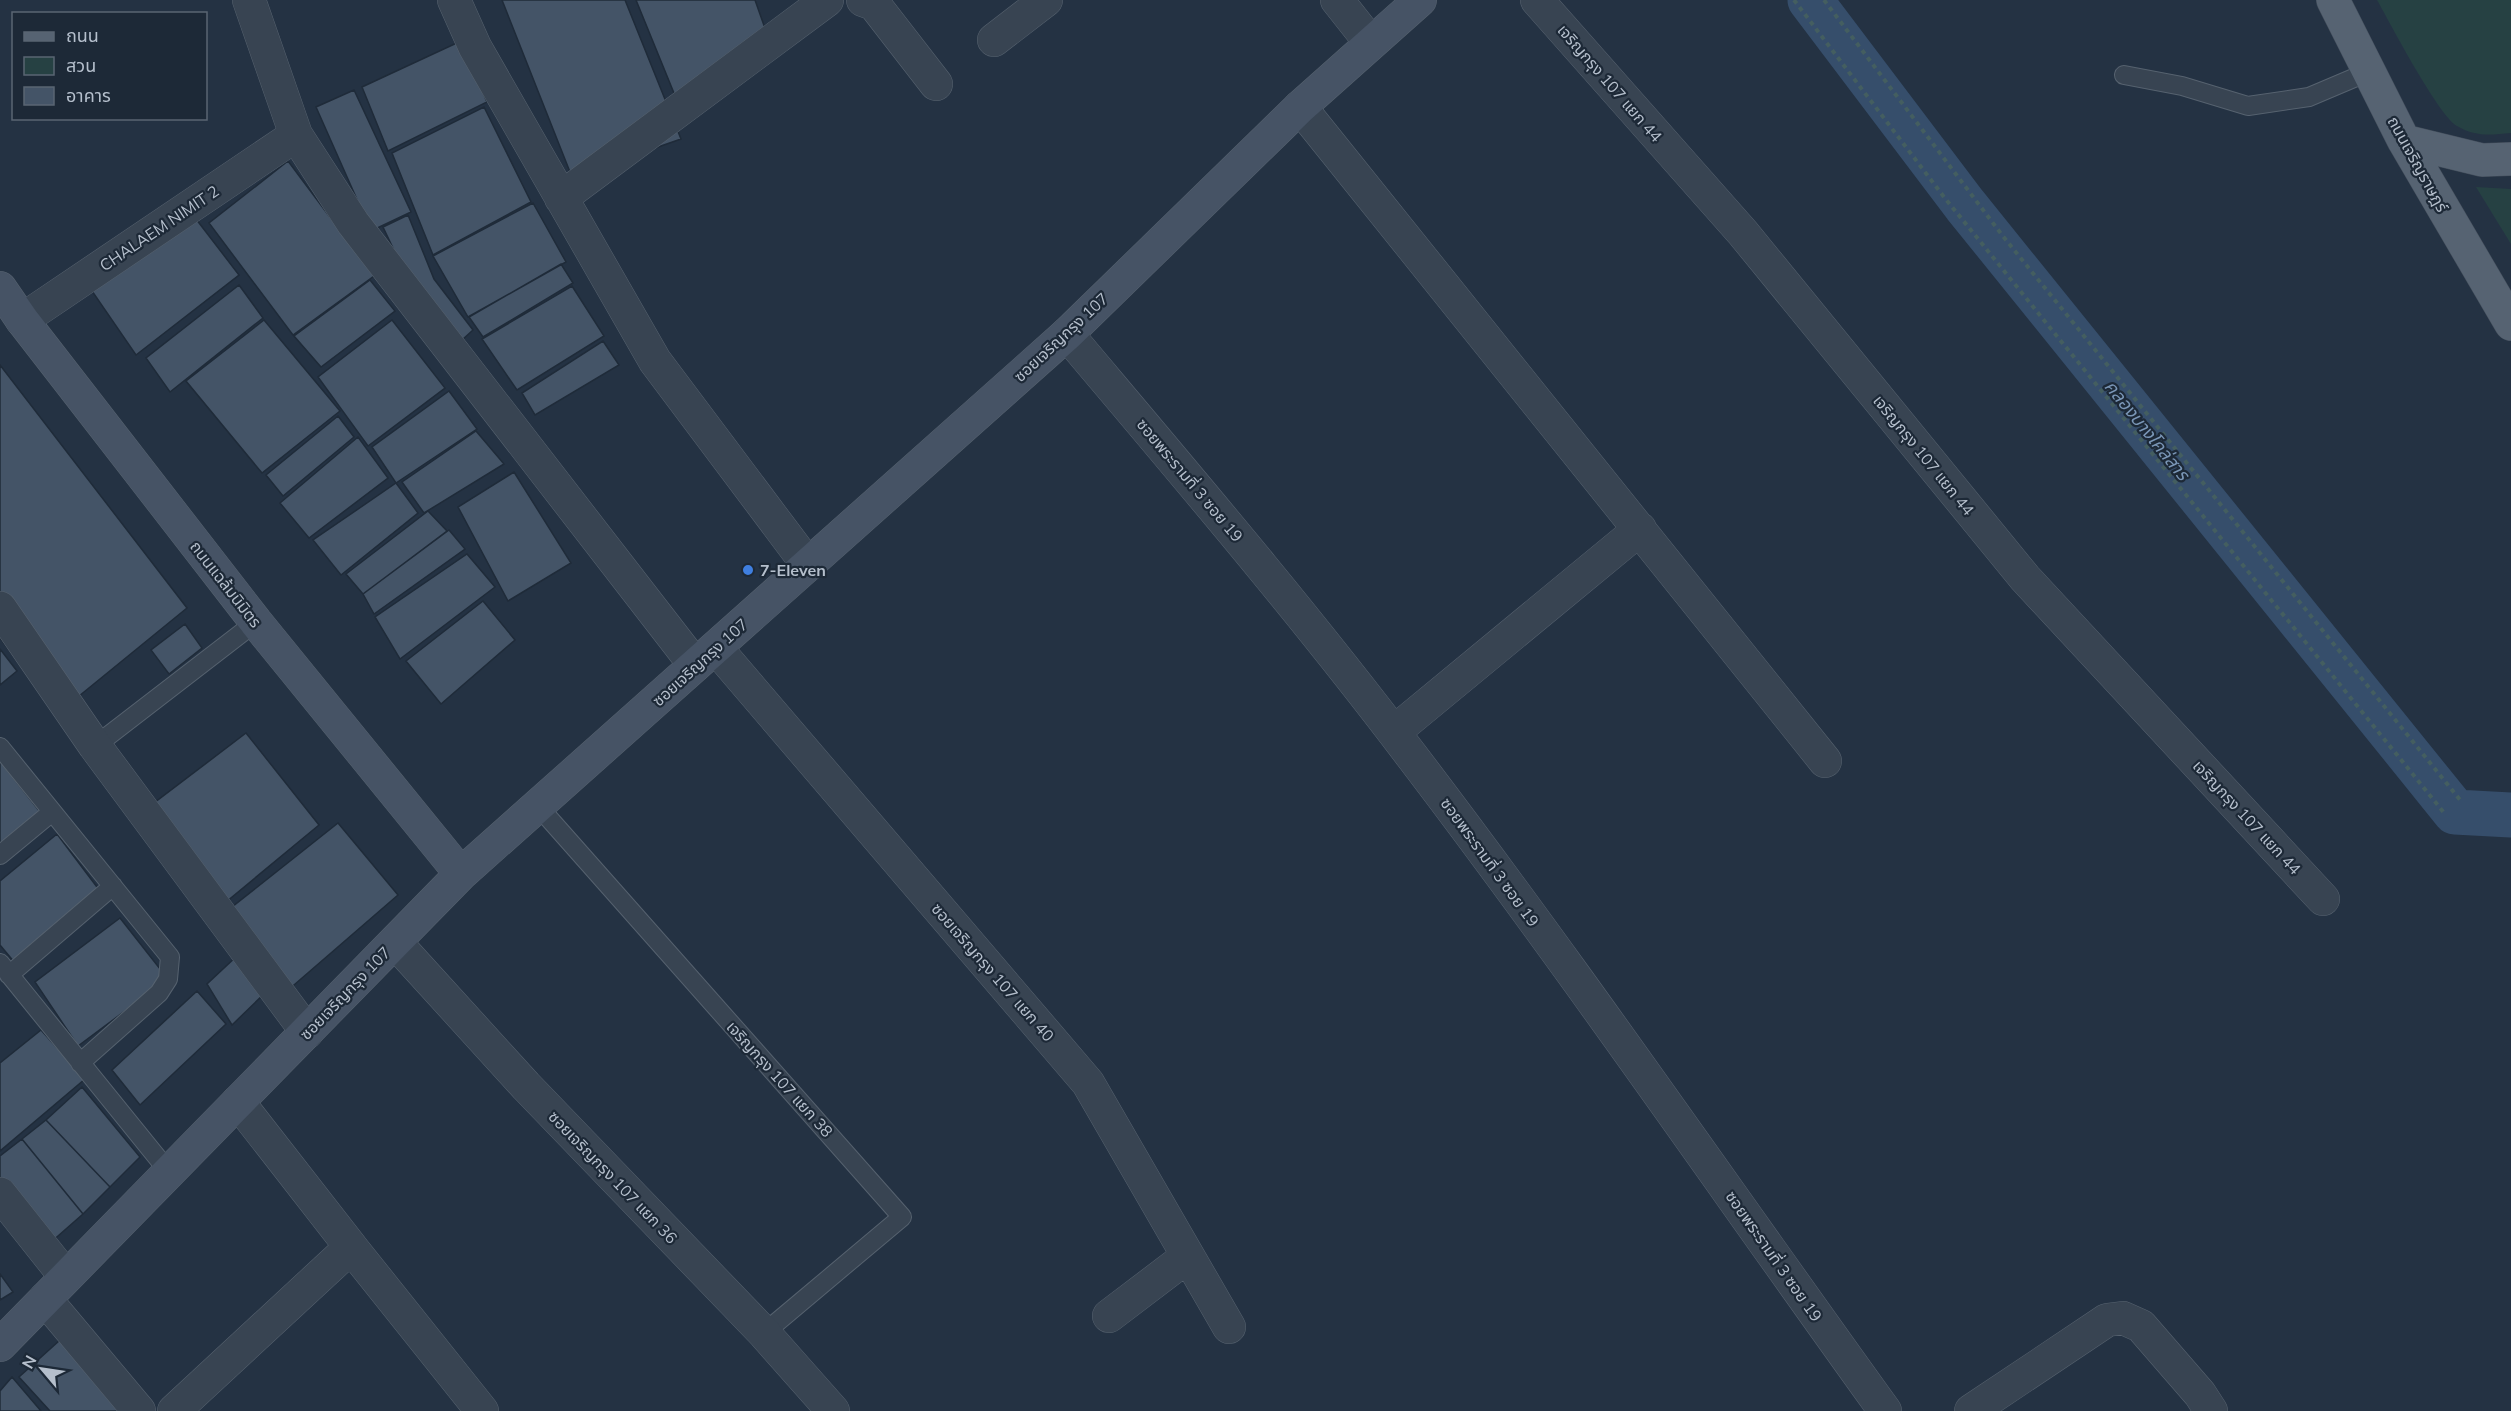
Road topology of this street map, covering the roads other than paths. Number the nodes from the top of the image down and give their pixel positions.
1 (249, 0) edge
2 (454, 0) edge
3 (827, 0) edge
4 (862, 0) edge
5 (1046, 0) edge
6 (1337, 0) edge
7 (1420, 0) edge
8 (1537, 0) edge
9 (2334, 0) edge
10 (994, 40) dead end
11 (1371, 43) junction
12 (2368, 72) junction
13 (2124, 75) dead end
14 (936, 84) dead end
15 (1300, 107) junction
16 (296, 135) junction
17 (2404, 141) junction
18 (2511, 159) edge
19 (561, 198) junction
20 (0, 288) edge
21 (2504, 313) edge
22 (22, 320) junction
23 (2511, 333) edge
24 (1067, 334) junction
25 (1640, 529) junction
26 (808, 565) junction
27 (0, 608) edge
28 (256, 622) junction
29 (706, 656) junction
30 (1394, 732) junction
31 (95, 746) junction
32 (0, 747) edge
33 (1825, 761) dead end
34 (538, 806) junction
35 (52, 812) junction
36 (0, 855) edge
37 (461, 874) junction
38 (113, 886) junction
39 (2323, 899) dead end
40 (395, 942) junction
41 (5, 969) edge
42 (307, 1032) junction
43 (80, 1063) junction
44 (238, 1102) junction
45 (169, 1172) junction
46 (0, 1194) edge
47 (351, 1247) junction
48 (1188, 1256) junction
49 (56, 1288) junction
50 (1109, 1316) dead end
51 (1229, 1327) dead end
52 (764, 1333) junction
53 (0, 1345) edge
54 (139, 1411) edge
55 (174, 1411) edge
56 (482, 1411) edge
57 (833, 1411) edge
58 (1885, 1411) edge
59 (1971, 1411) edge
60 (2211, 1411) edge

1 - 16 street, ซอยเจริญกรุง 107 แยก 40
2 - 19 street
3 - 19 street
4 - 14 street
5 - 10 street
6 - 11 street
7 - 11 street, ซอยเจริญกรุง 107
8 - 39 street, เจริญกรุง 107 แยก 44
9 - 12 main road, ถนนเจริญราษฎร์
11 - 15 street, ซอยเจริญกรุง 107
12 - 13 lane
12 - 17 main road, ถนนเจริญราษฎร์
15 - 24 street, ซอยเจริญกรุง 107
15 - 25 street
16 - 22 street, CHALAEM NIMIT 2
16 - 29 street, ซอยเจริญกรุง 107 แยก 40
17 - 18 main road
17 - 21 main road, ถนนเจริญราษฎร์
19 - 26 street
20 - 22 street, ถนนแฉล้มนิมิตร
21 - 23 main road, ถนนเจริญราษฎร์
22 - 28 street, ถนนแฉล้มนิมิตร
24 - 26 street, ซอยเจริญกรุง 107
24 - 30 street, ซอยพระรามที่ 3 ซอย 19
25 - 30 street
25 - 33 street
26 - 29 street, ซอยเจริญกรุง 107
27 - 31 street
28 - 31 lane
28 - 37 street, ถนนแฉล้มนิมิตร
29 - 34 street, ซอยเจริญกรุง 107
29 - 48 street, ซอยเจริญกรุง 107 แยก 40
30 - 58 street, ซอยพระรามที่ 3 ซอย 19
31 - 42 street
32 - 35 lane
34 - 37 street, ซอยเจริญกรุง 107
34 - 52 lane, เจริญกรุง 107 แยก 38
35 - 36 lane
35 - 38 lane
37 - 40 street, ซอยเจริญกรุง 107
38 - 41 lane
38 - 43 lane
40 - 42 street, ซอยเจริญกรุง 107
40 - 52 street, ซอยเจริญกรุง 107 แยก 36
41 - 43 lane
42 - 44 street, ซอยเจริญกรุง 107
43 - 45 lane
44 - 45 street, ซอยเจริญกรุง 107
44 - 47 street
45 - 49 street, ซอยเจริญกรุง 107
46 - 49 street
47 - 55 street
47 - 56 street
48 - 50 street
48 - 51 street, ซอยเจริญกรุง 107 แยก 40
49 - 53 street, ซอยเจริญกรุง 107
49 - 54 street
52 - 57 street, ซอยเจริญกรุง 107 แยก 36
59 - 60 street

